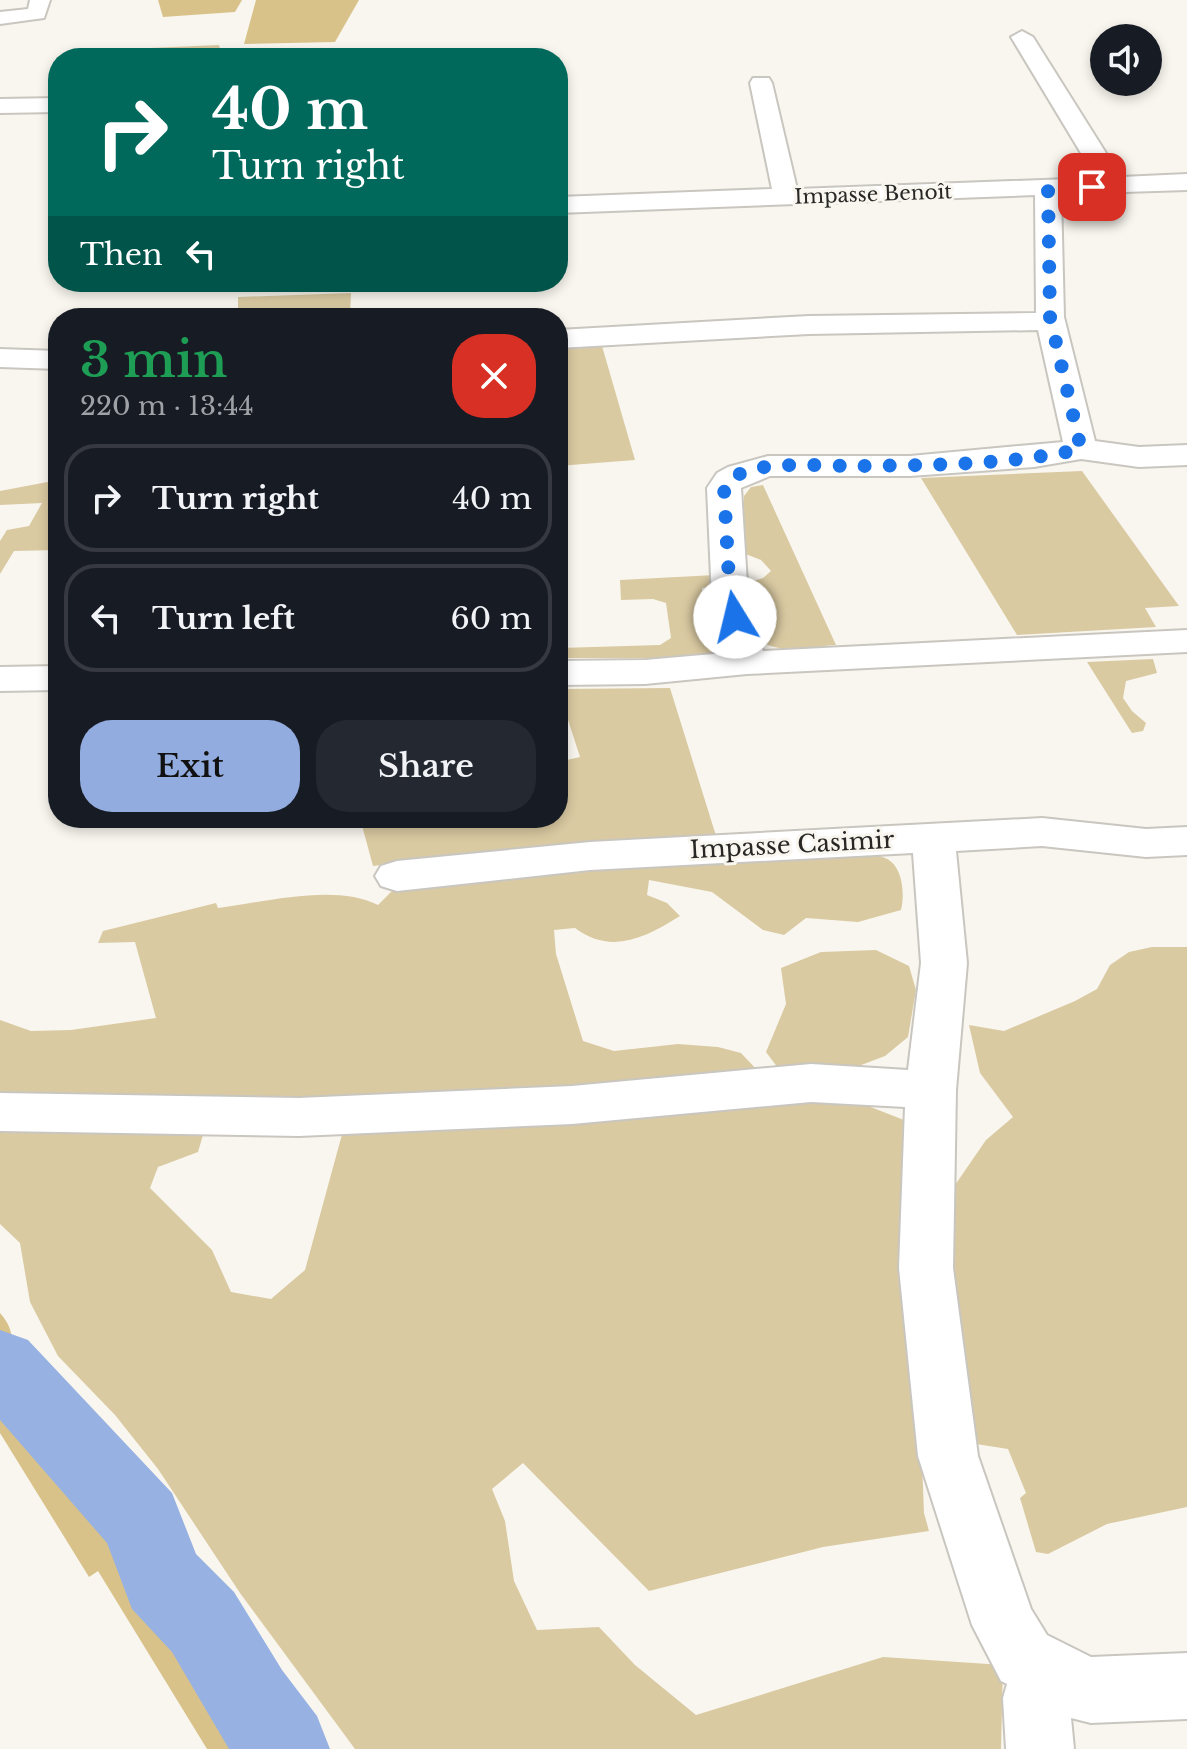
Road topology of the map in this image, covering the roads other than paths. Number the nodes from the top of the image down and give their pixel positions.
1 (40, 0) edge
2 (0, 18) edge
3 (1022, 37) dead end
4 (761, 83) dead end
5 (48, 105) edge
6 (0, 106) edge
7 (1187, 182) edge
8 (1114, 186) junction
9 (1048, 188) junction
10 (786, 197) junction
11 (568, 205) edge
12 (1050, 321) junction
13 (568, 338) edge
14 (0, 358) edge
15 (48, 360) edge
16 (1081, 449) junction
17 (1187, 455) edge
18 (1187, 641) edge
19 (747, 663) junction
20 (568, 673) edge
21 (48, 678) edge
22 (0, 679) edge
23 (933, 837) junction
24 (1187, 841) edge
25 (397, 876) dead end
26 (931, 1090) junction
27 (0, 1112) edge
28 (1044, 1669) junction
29 (1187, 1686) edge
30 (1040, 1749) edge

1 - 2 street
3 - 8 street
4 - 10 street
5 - 6 street
7 - 8 street, Impasse Benoît
8 - 9 street, Impasse Benoît
9 - 10 street, Impasse Benoît
9 - 12 street
10 - 11 street, Impasse Benoît
12 - 13 street
12 - 16 street
14 - 15 street
16 - 17 street
16 - 19 street
18 - 19 street
19 - 20 street
21 - 22 street
23 - 24 street, Impasse Casimir
23 - 25 street, Impasse Casimir
23 - 26 street
26 - 27 street
26 - 28 street
28 - 29 street
28 - 30 street

